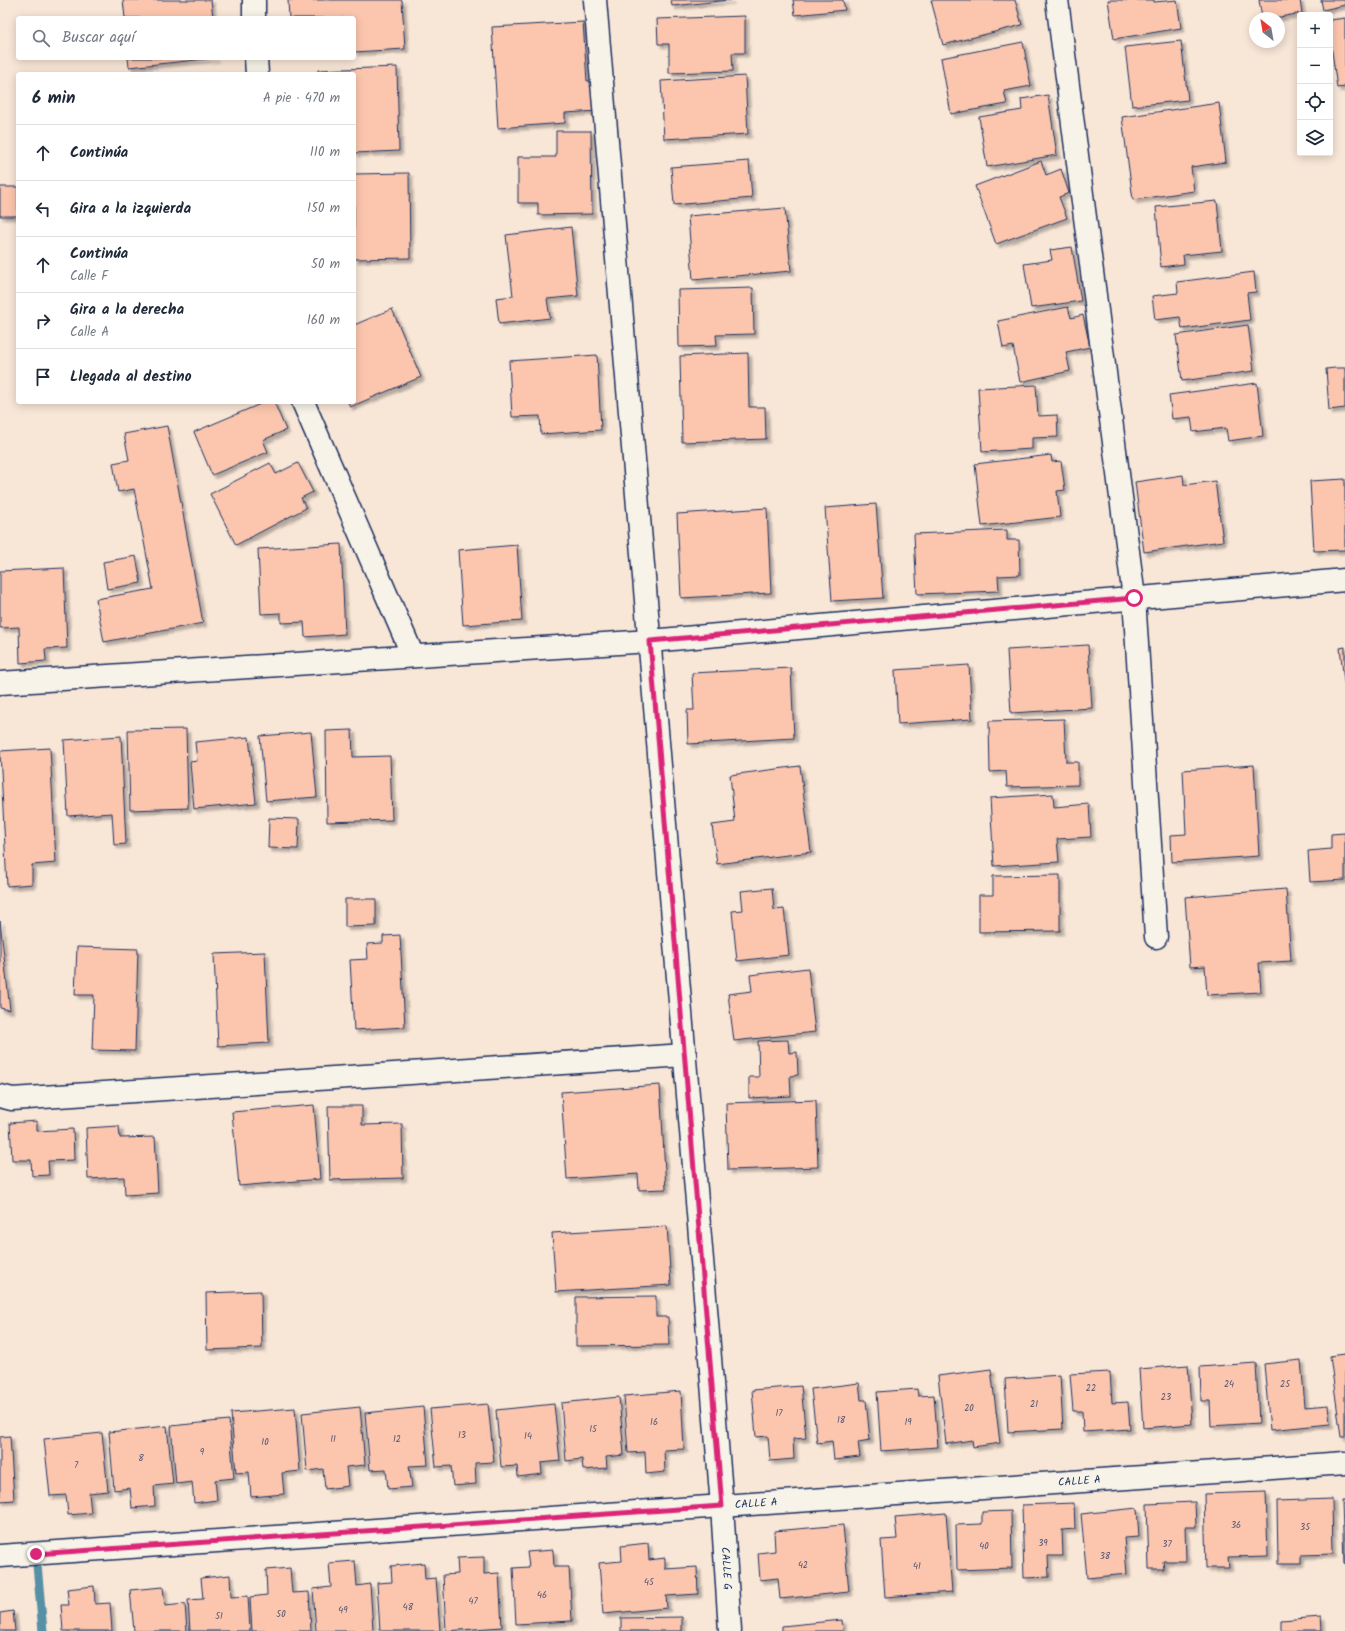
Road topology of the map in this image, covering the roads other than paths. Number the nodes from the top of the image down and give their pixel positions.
1 (254, 0) edge
2 (595, 0) edge
3 (1057, 0) edge
4 (254, 16) edge
5 (256, 60) edge
6 (257, 72) edge
7 (304, 404) edge
8 (1345, 580) edge
9 (1134, 598) junction
10 (650, 641) junction
11 (413, 656) junction
12 (0, 683) edge
13 (1156, 937) dead end
14 (685, 1055) junction
15 (0, 1096) edge
16 (1345, 1463) edge
17 (722, 1506) junction
18 (0, 1556) edge
19 (730, 1631) edge

1 - 4 street
2 - 10 street, CALLE G
3 - 9 street
5 - 6 street
7 - 11 street
8 - 9 street
9 - 10 street
9 - 13 street
10 - 11 street
10 - 14 street, CALLE G
11 - 12 street
14 - 15 street
14 - 17 street, CALLE G
16 - 17 street, CALLE A
17 - 18 street, CALLE A
17 - 19 street, CALLE G

